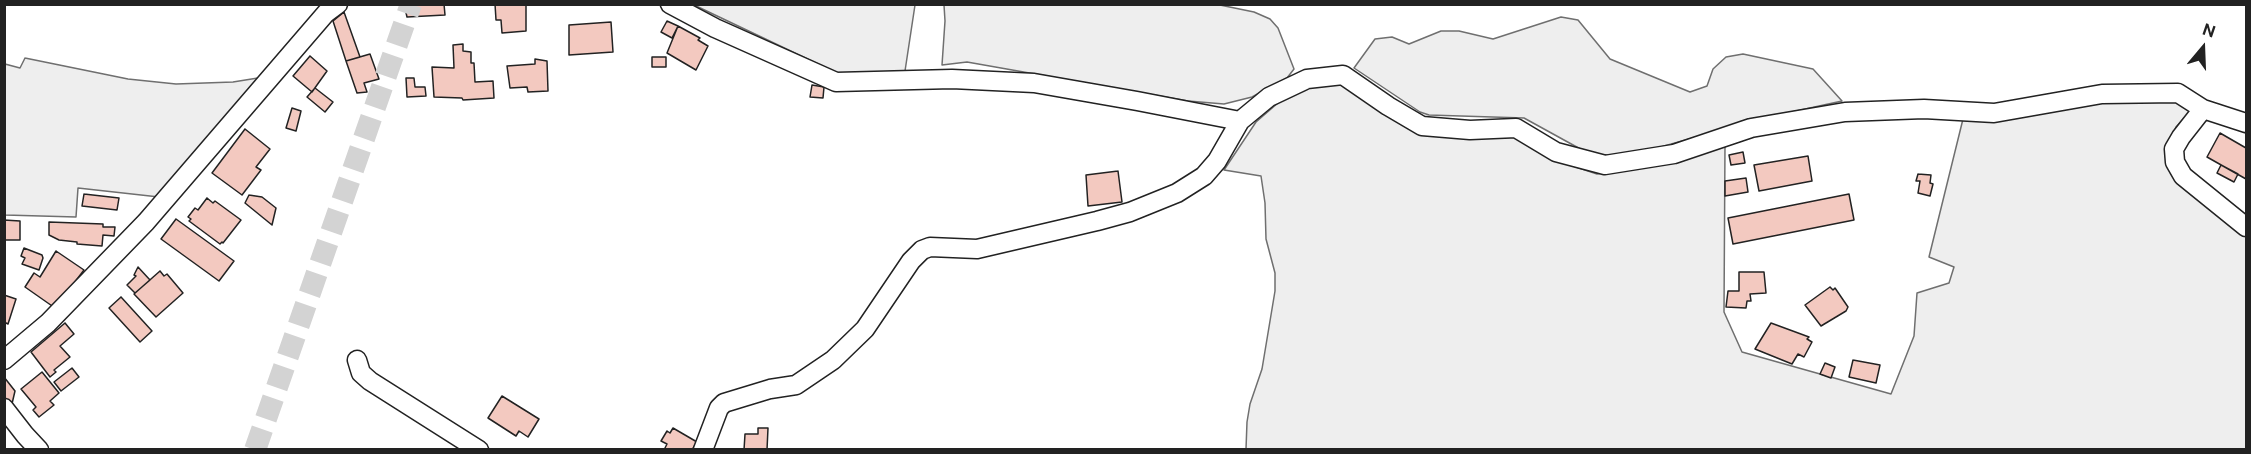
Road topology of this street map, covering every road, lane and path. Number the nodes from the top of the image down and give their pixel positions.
1 (338, 4) edge
2 (670, 4) edge
3 (2203, 109) junction
4 (1240, 122) junction
5 (2247, 123) edge
6 (2247, 227) edge
7 (4, 360) edge
8 (357, 360) dead end
9 (4, 408) edge
10 (39, 450) edge
11 (479, 450) edge
12 (703, 450) edge

1 - 7 street
2 - 4 street
3 - 4 street
3 - 5 street
3 - 6 street
4 - 12 street
8 - 11 street
9 - 10 street

